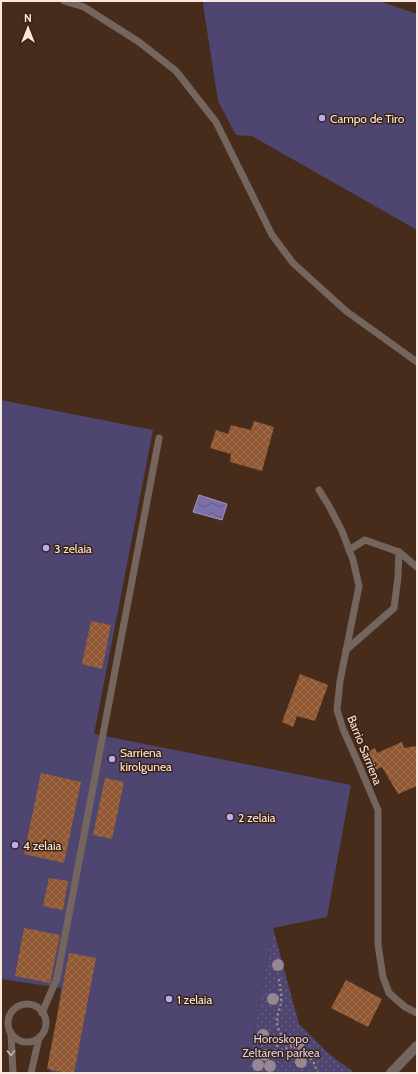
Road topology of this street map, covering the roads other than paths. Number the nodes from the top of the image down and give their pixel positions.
1 (64, 1) edge
2 (417, 362) edge
3 (159, 438) dead end
4 (319, 490) dead end
5 (348, 550) junction
6 (399, 552) junction
7 (417, 567) edge
8 (346, 650) junction
9 (42, 1012) junction
10 (417, 1013) edge
11 (11, 1033) junction
12 (39, 1038) junction
13 (417, 1046) edge
14 (13, 1073) edge
15 (31, 1073) edge
16 (391, 1073) edge

1 - 2 lane
3 - 9 lane
4 - 5 lane, Barrio Sarriena
5 - 6 lane
5 - 8 lane, Barrio Sarriena
6 - 7 lane
6 - 8 lane
8 - 10 lane, Barrio Sarriena
9 - 11 lane
9 - 12 lane
11 - 12 lane
11 -> 14 lane
12 - 15 lane
13 - 16 street

